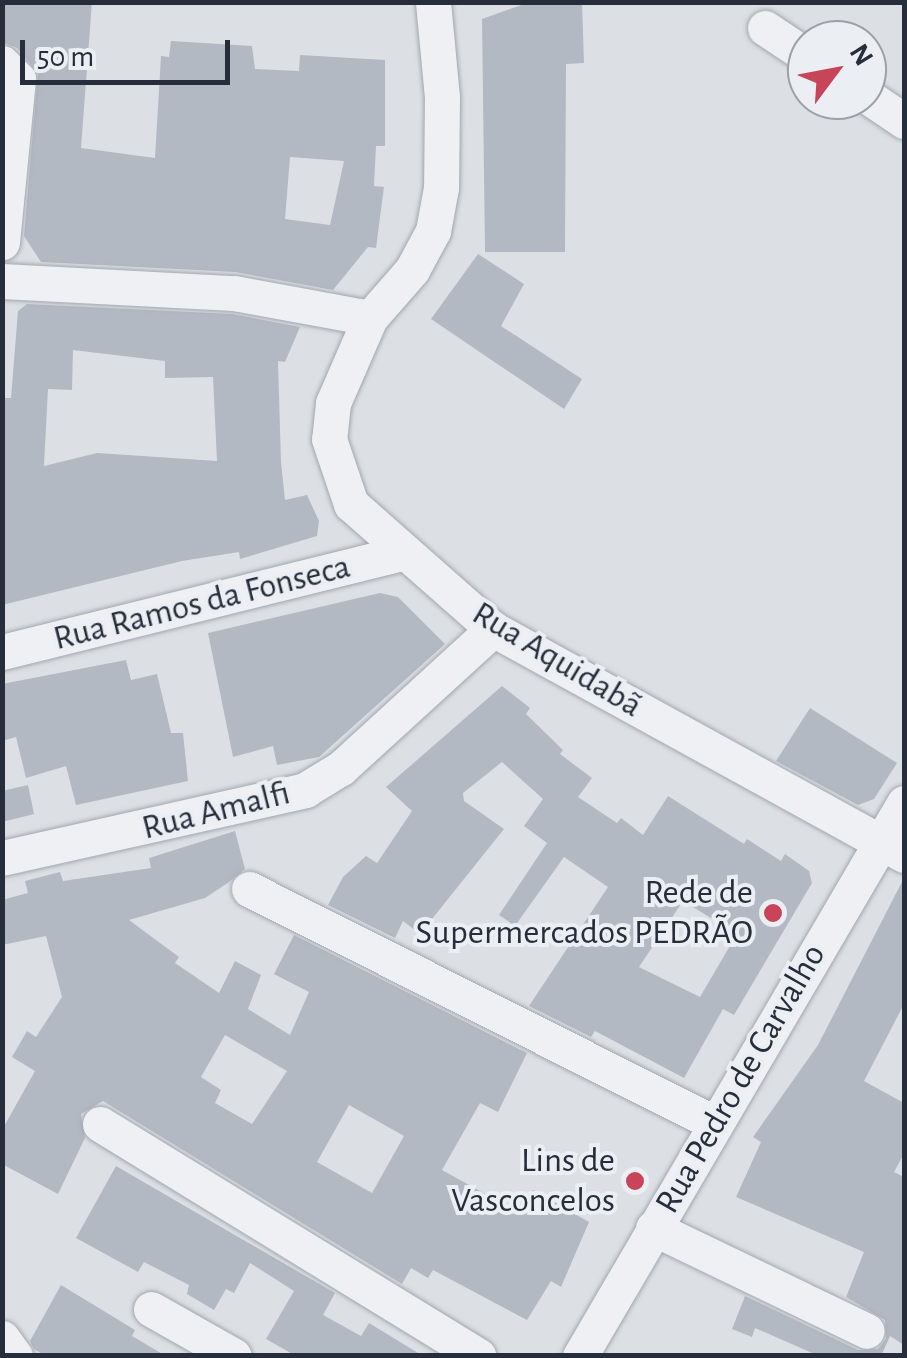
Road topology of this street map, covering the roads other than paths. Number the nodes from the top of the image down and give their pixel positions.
1 (433, 2) edge
2 (764, 28) dead end
3 (787, 43) edge
4 (2, 63) edge
5 (2, 242) edge
6 (2, 280) edge
7 (370, 318) junction
8 (402, 554) junction
9 (493, 629) junction
10 (2, 652) edge
11 (904, 804) edge
12 (892, 849) edge
13 (2, 858) edge
14 (249, 888) dead end
15 (714, 1123) junction
16 (100, 1124) dead end
17 (654, 1228) junction
18 (151, 1309) dead end
19 (867, 1330) dead end
20 (2, 1338) edge
21 (14, 1356) edge
22 (234, 1356) edge
23 (478, 1356) edge
24 (580, 1356) edge

1 - 7 street, Rua Aquidabã
2 - 3 street
4 - 5 street
6 - 7 street
7 - 8 street, Rua Aquidabã
8 - 9 street, Rua Aquidabã
8 - 10 street, Rua Ramos da Fonseca
9 - 12 street, Rua Aquidabã
9 - 13 street, Rua Amalfi
11 - 12 street, Rua Pedro de Carvalho
12 - 15 street, Rua Pedro de Carvalho
14 - 15 street
15 - 17 street, Rua Pedro de Carvalho
16 - 23 street
17 - 19 street
17 - 24 street, Rua Pedro de Carvalho
18 - 22 street
20 - 21 street

